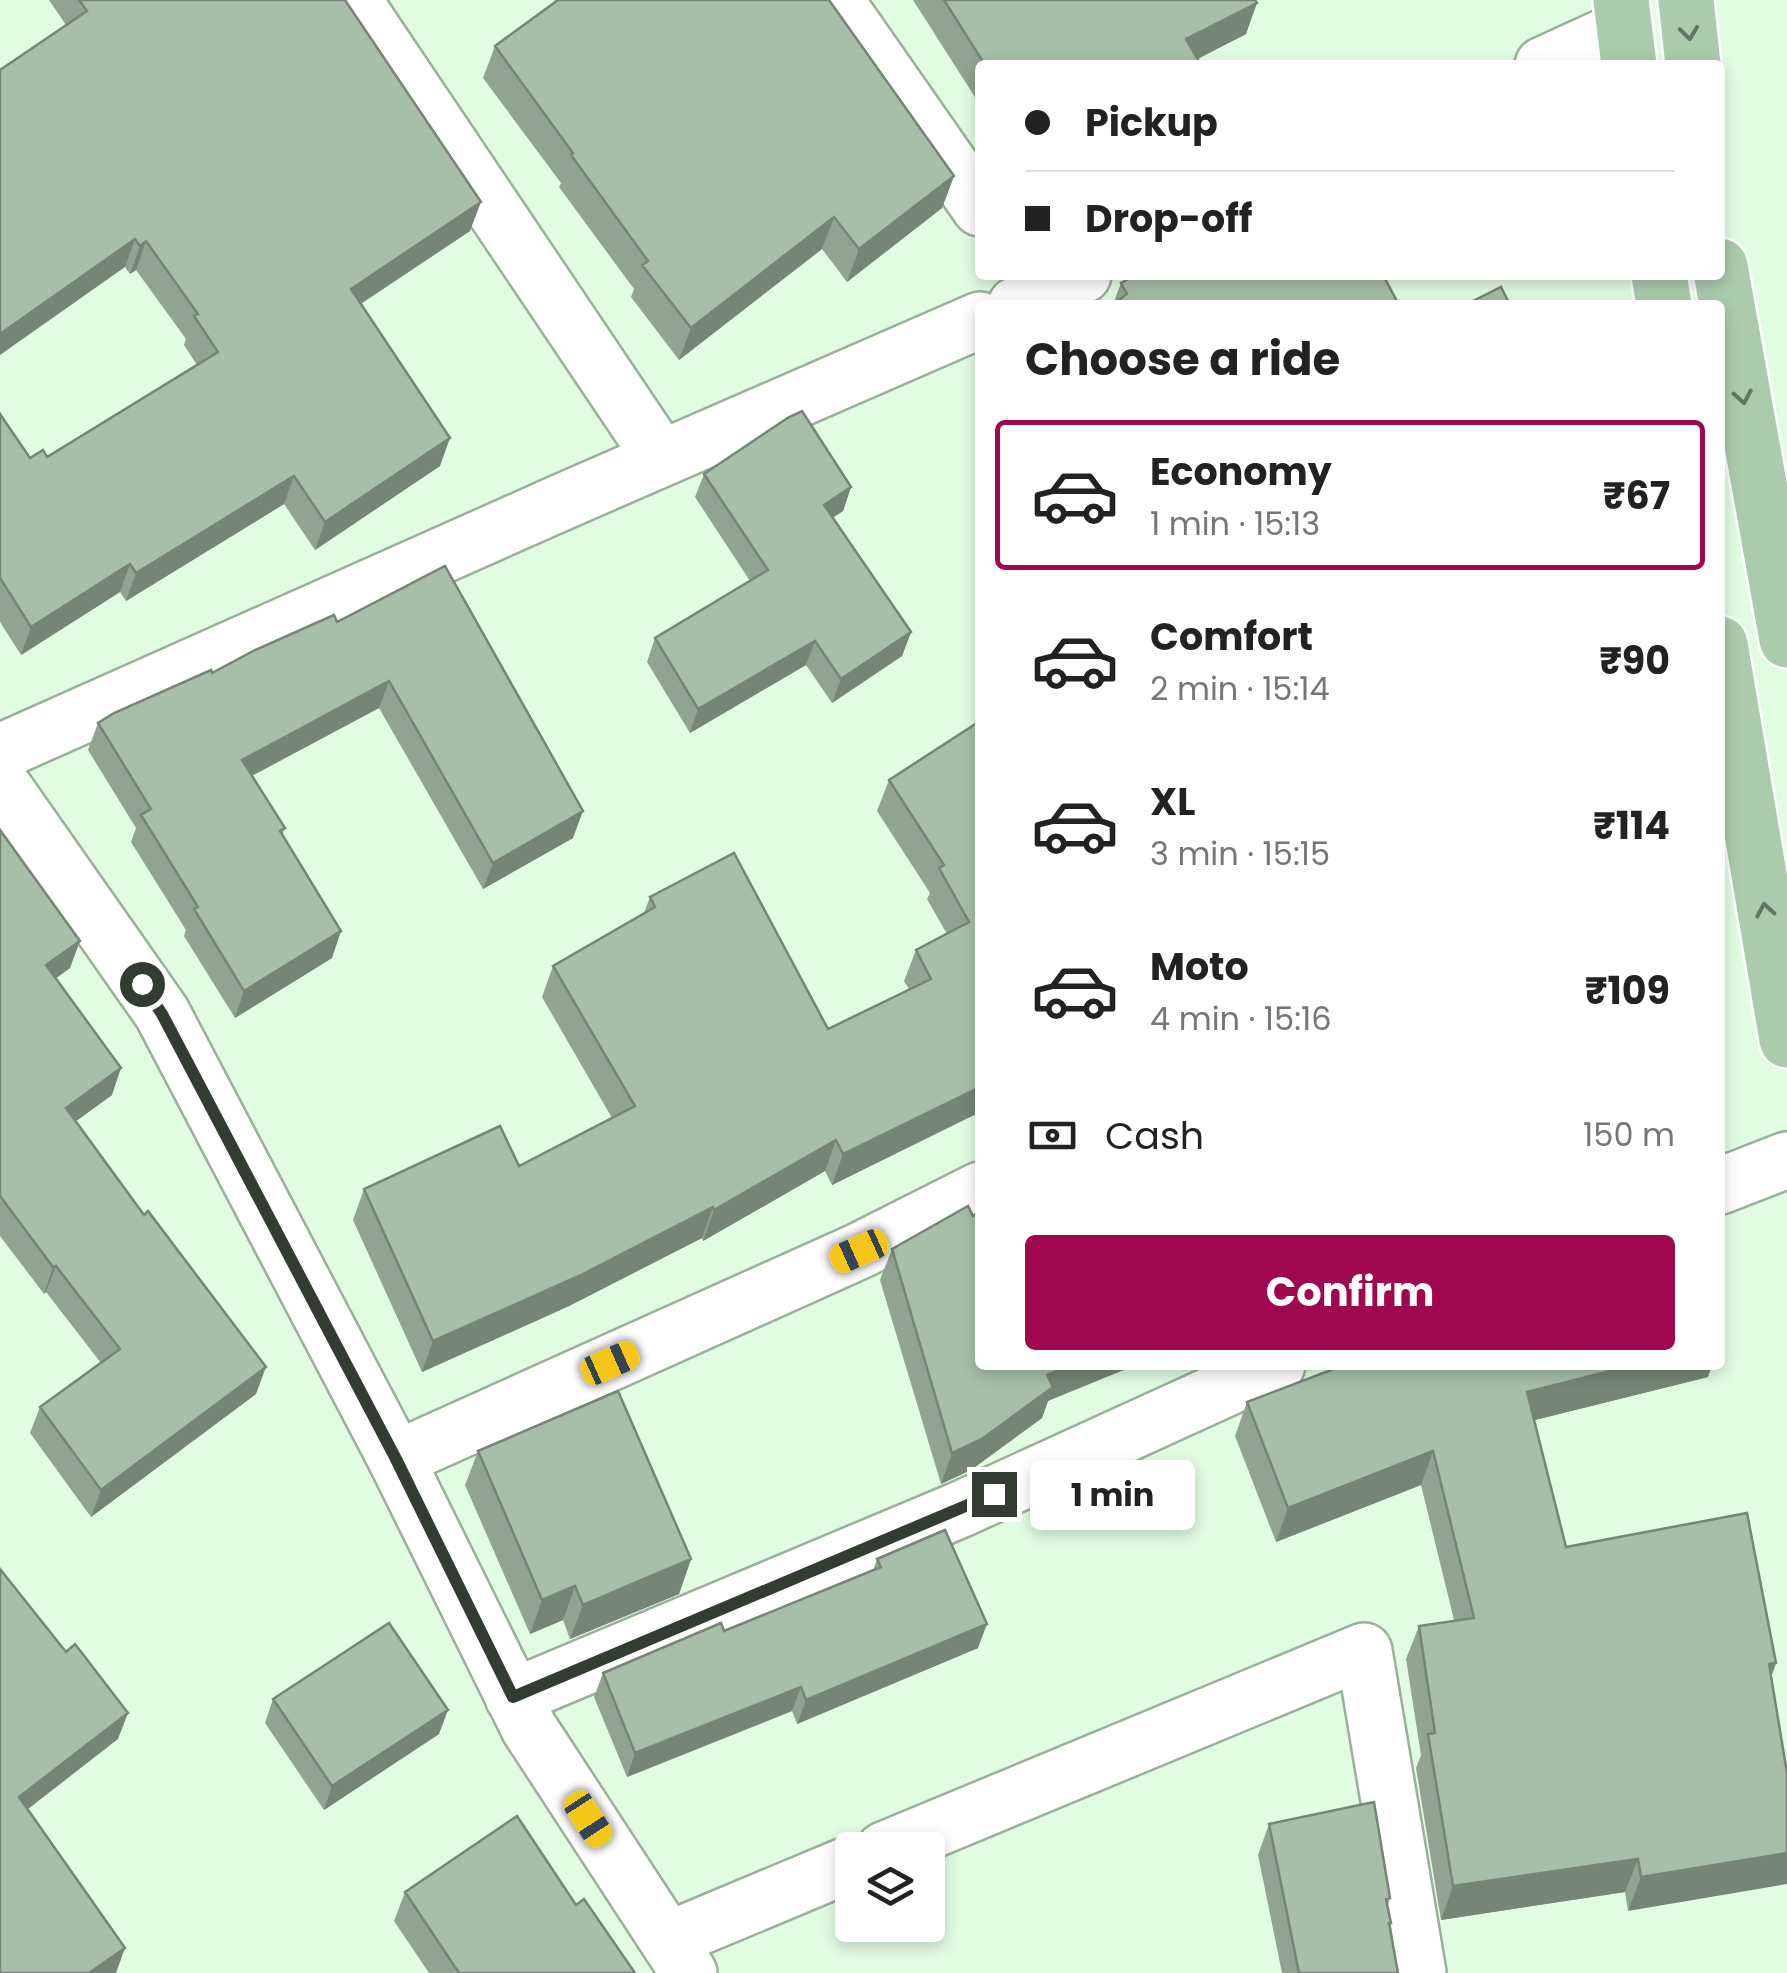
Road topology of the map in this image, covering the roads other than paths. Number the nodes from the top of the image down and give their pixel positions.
1 (353, 0) edge
2 (835, 0) edge
3 (1686, 0) edge
4 (1625, 31) edge
5 (1555, 60) edge
6 (1692, 60) edge
7 (975, 201) edge
8 (1723, 280) edge
9 (975, 322) edge
10 (661, 458) junction
11 (1787, 640) edge
12 (1725, 710) edge
13 (0, 752) edge
14 (0, 782) edge
15 (1732, 802) edge
16 (1787, 1040) edge
17 (1787, 1160) edge
18 (1725, 1184) edge
19 (975, 1193) edge
20 (1266, 1370) edge
21 (396, 1459) junction
22 (513, 1697) junction
23 (927, 1832) edge
24 (835, 1872) edge
25 (679, 1956) edge
26 (1418, 1973) edge

1 - 10 street
2 - 7 street
3 -> 6 main road
4 - 5 street
8 -> 11 main road
9 - 10 street
10 - 13 street
12 - 15 main road
14 - 21 street
16 -> 15 main road
17 - 18 street
19 - 21 street
20 - 22 street
21 - 22 street
22 - 25 street
23 - 26 street
24 - 25 street

